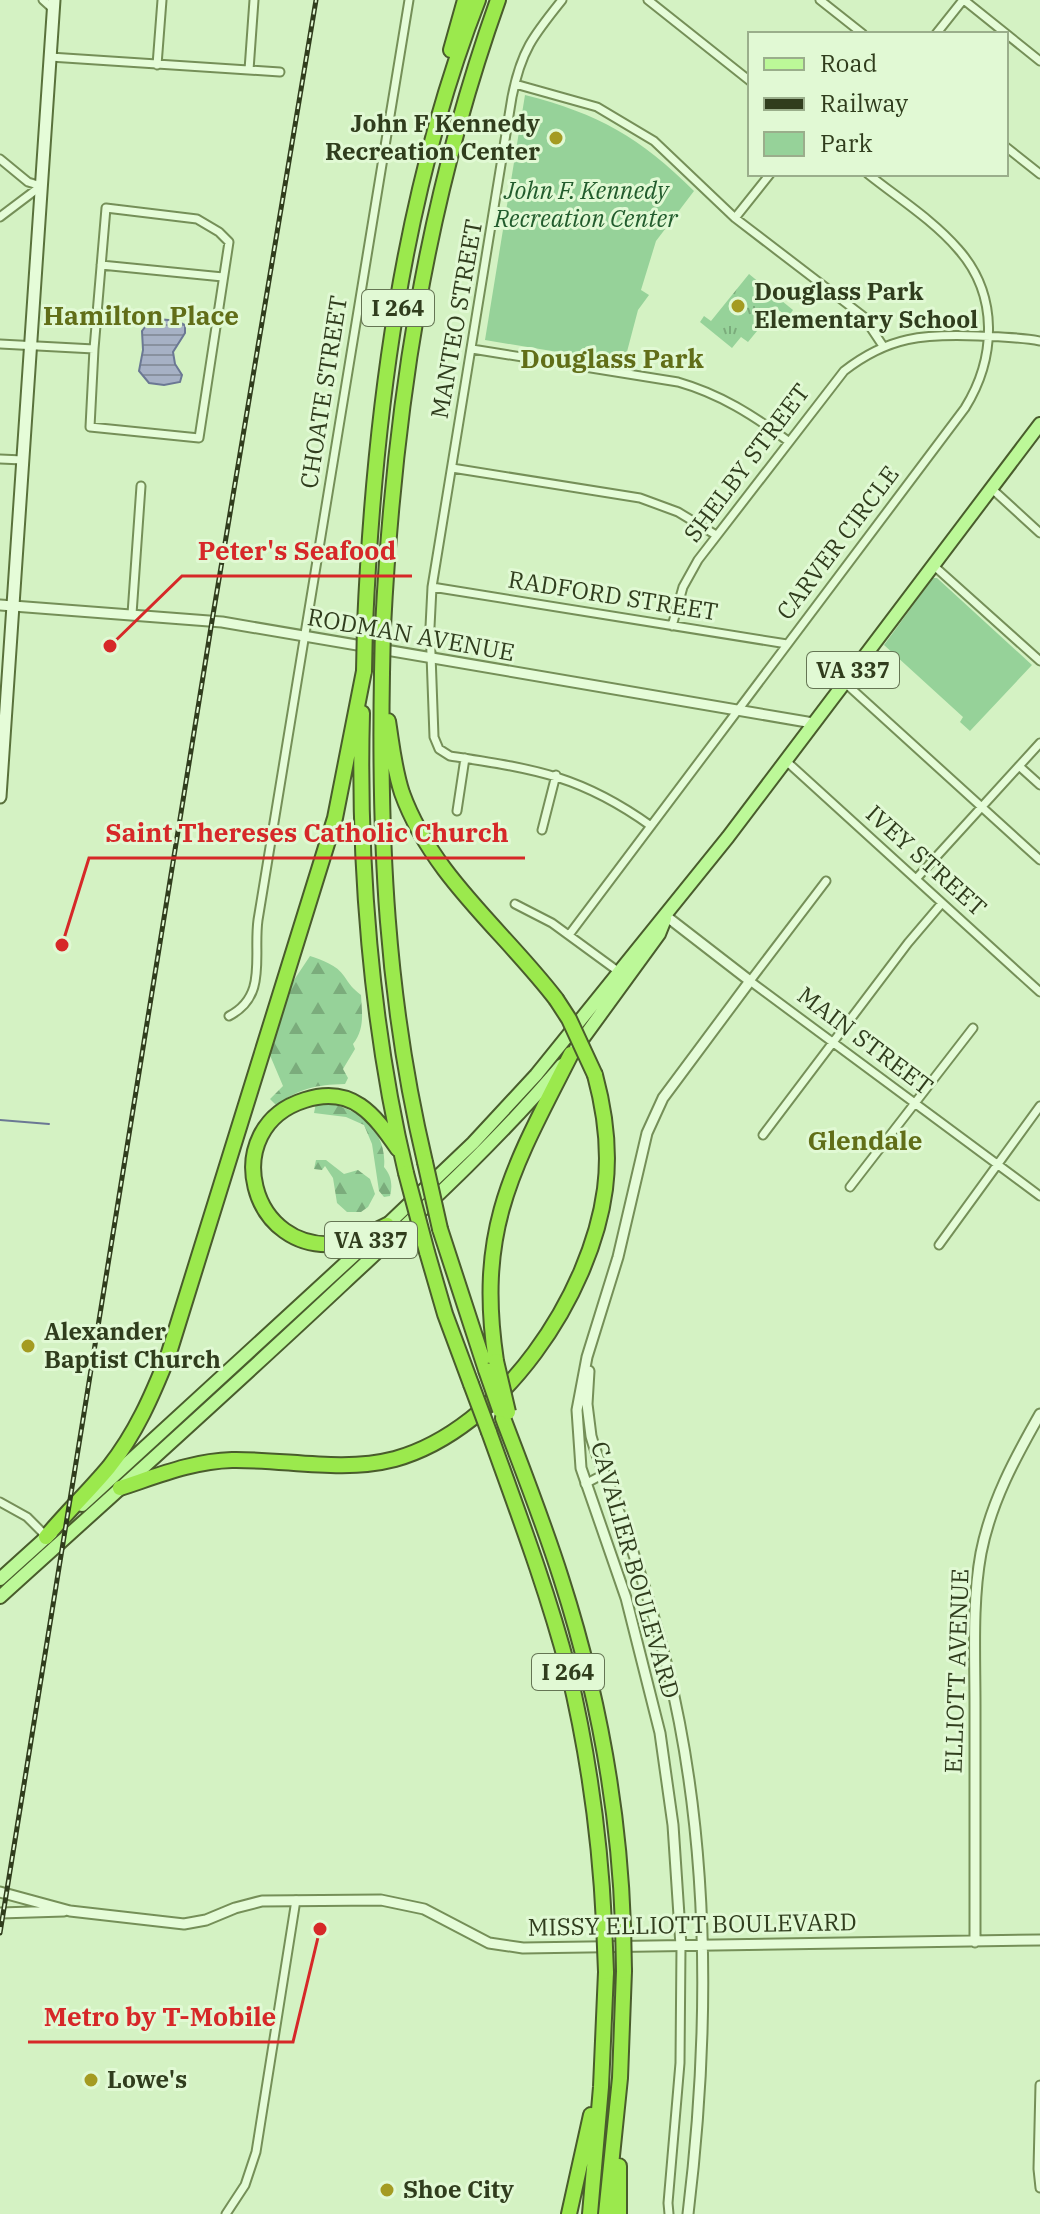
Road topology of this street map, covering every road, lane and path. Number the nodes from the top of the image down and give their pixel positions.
1 (43, 0) edge
2 (162, 0) edge
3 (254, 0) edge
4 (409, 0) edge
5 (465, 0) edge
6 (478, 0) edge
7 (498, 0) edge
8 (507, 0) edge
9 (562, 0) edge
10 (648, 0) edge
11 (820, 0) edge
12 (963, 0) edge
13 (54, 4) edge
14 (860, 32) edge
15 (938, 32) edge
16 (1003, 32) edge
17 (1008, 36) edge
18 (483, 40) junction
19 (50, 57) junction
20 (1040, 61) edge
21 (157, 65) junction
22 (249, 70) junction
23 (280, 72) dead end
24 (748, 79) edge
25 (515, 84) junction
26 (1008, 149) edge
27 (0, 159) edge
28 (1040, 174) edge
29 (768, 176) edge
30 (871, 176) edge
31 (423, 178) junction
32 (41, 186) junction
33 (0, 217) edge
34 (735, 218) junction
35 (101, 265) junction
36 (223, 277) junction
37 (989, 337) junction
38 (1040, 341) edge
39 (0, 344) edge
40 (30, 346) junction
41 (883, 346) junction
42 (94, 349) junction
43 (472, 349) junction
44 (1039, 427) edge
45 (788, 441) junction
46 (0, 459) edge
47 (23, 460) junction
48 (452, 468) junction
49 (141, 486) dead end
50 (991, 488) junction
51 (1040, 533) edge
52 (716, 535) junction
53 (933, 565) junction
54 (432, 587) junction
55 (0, 605) edge
56 (13, 606) junction
57 (132, 614) junction
58 (672, 626) junction
59 (305, 637) junction
60 (787, 644) junction
61 (431, 658) junction
62 (1040, 661) edge
63 (364, 671) junction
64 (382, 673) junction
65 (844, 682) junction
66 (737, 710) junction
67 (813, 723) junction
68 (1040, 743) edge
69 (465, 758) junction
70 (785, 760) junction
71 (1019, 766) junction
72 (556, 775) junction
73 (1040, 785) edge
74 (0, 797) edge
75 (981, 807) junction
76 (457, 811) dead end
77 (651, 826) junction
78 (542, 830) dead end
79 (1040, 860) edge
80 (916, 879) junction
81 (826, 881) dead end
82 (942, 903) junction
83 (515, 904) dead end
84 (666, 916) junction
85 (569, 935) junction
86 (619, 972) junction
87 (750, 981) junction
88 (1039, 989) edge
89 (229, 1016) dead end
90 (973, 1028) dead end
91 (833, 1043) junction
92 (571, 1054) junction
93 (915, 1103) junction
94 (1040, 1106) edge
95 (763, 1135) dead end
96 (402, 1154) junction
97 (998, 1165) junction
98 (850, 1187) dead end
99 (1040, 1196) edge
100 (387, 1225) junction
101 (939, 1245) dead end
102 (598, 1320) junction
103 (491, 1365) junction
104 (1040, 1414) edge
105 (604, 1474) junction
106 (585, 1484) junction
107 (120, 1488) junction
108 (0, 1502) edge
109 (46, 1537) junction
110 (0, 1579) edge
111 (0, 1597) edge
112 (0, 1892) edge
113 (296, 1900) junction
114 (70, 1911) junction
115 (0, 1913) edge
116 (1040, 1940) edge
117 (975, 1942) junction
118 (681, 1946) junction
119 (701, 1946) junction
120 (605, 2023) junction
121 (620, 2078) junction
122 (1040, 2085) edge
123 (1039, 2147) edge
124 (1040, 2188) edge
125 (226, 2214) edge
126 (569, 2214) edge
127 (590, 2214) edge
128 (606, 2214) edge
129 (619, 2214) edge
130 (669, 2214) edge
131 (688, 2214) edge

1 - 13 street
2 - 21 street
3 - 22 street
4 - 59 street, CHOATE STREET
5 - 31 highway
6 - 31 highway, I 264
7 - 18 highway, I 264
8 - 18 highway
9 - 25 street, MANTEO STREET
10 - 24 street
11 - 14 street
12 - 15 street
12 - 16 street
13 - 19 main road
17 - 20 street
18 - 64 highway, I 264, bridge
19 - 21 street
19 - 32 main road
21 - 22 street
22 - 23 street
25 - 34 street
25 - 43 street, MANTEO STREET
26 - 28 street
27 - 32 street
29 - 34 street
30 - 37 street, CARVER CIRCLE
31 - 63 highway, I 264, bridge
32 - 33 street
32 - 40 main road
34 - 41 street
35 - 36 street
35 - 36 street
35 - 42 street
36 - 42 street
37 - 38 street, SHELBY STREET
37 - 41 street, SHELBY STREET
37 - 60 street, CARVER CIRCLE
39 - 40 street
40 - 42 street
40 - 47 main road
41 - 45 street, SHELBY STREET
43 - 45 street
43 - 48 street, MANTEO STREET
44 - 50 main road, VA 337
45 - 52 street, SHELBY STREET
46 - 47 street
47 - 56 main road
48 - 52 street
48 - 54 street, MANTEO STREET
49 - 57 street
50 - 51 street
50 - 53 main road, VA 337
52 - 58 street, SHELBY STREET
53 - 62 street
53 - 65 main road, VA 337
54 - 58 street, RADFORD STREET
54 - 61 street, MANTEO STREET
55 - 56 street, RODMAN AVENUE
56 - 57 street, RODMAN AVENUE
56 - 74 main road
57 - 59 street, RODMAN AVENUE
58 - 60 street, RADFORD STREET
59 - 61 street, RODMAN AVENUE
59 - 89 street, CHOATE STREET
60 - 66 street, CARVER CIRCLE
61 - 66 street, RODMAN AVENUE
61 - 69 street, MANTEO STREET
63 - 96 highway, I 264
63 - 109 highway
64 - 103 highway, I 264, bridge
64 - 107 highway, bridge
65 - 67 main road, VA 337
65 - 75 street
66 - 67 street, RODMAN AVENUE
66 - 77 street, CARVER CIRCLE
67 - 70 main road, VA 337
68 - 71 street
69 - 72 street
69 - 76 street
70 - 80 street, IVEY STREET
70 - 84 main road, VA 337
71 - 73 street
71 - 75 street
72 - 77 street
72 - 78 street
75 - 79 street
75 - 80 street
77 - 85 street, CARVER CIRCLE
80 - 82 street, IVEY STREET
81 - 87 street, CAVALIER BOULEVARD
82 - 88 street, IVEY STREET
82 - 91 street
83 - 85 street
84 - 86 main road, VA 337
84 - 87 street, MAIN STREET
84 - 92 main road, VA 337
85 - 86 street
86 - 100 main road, VA 337
87 - 91 street, MAIN STREET
87 - 102 street, CAVALIER BOULEVARD
90 - 93 street
91 - 93 street, MAIN STREET
91 - 95 street
92 - 103 highway
92 - 107 main road, VA 337
93 - 97 street, MAIN STREET
93 - 98 street
94 - 97 street
96 - 100 highway
96 - 120 highway, I 264, bridge
97 - 99 street, MAIN STREET
97 - 101 street
100 - 109 main road, VA 337
102 - 105 street, CAVALIER BOULEVARD
102 - 106 street, CAVALIER BOULEVARD
103 - 121 highway, I 264, bridge
104 - 117 street, ELLIOTT AVENUE
105 - 106 street
105 - 119 street, CAVALIER BOULEVARD
106 - 118 street, CAVALIER BOULEVARD
107 - 111 main road
108 - 109 street
109 - 110 main road
112 - 114 street, MISSY ELLIOTT BOULEVARD
113 - 114 street, MISSY ELLIOTT BOULEVARD
113 - 118 street, MISSY ELLIOTT BOULEVARD
113 - 125 street
114 - 115 street, MISSY ELLIOTT BOULEVARD
116 - 117 street, MISSY ELLIOTT BOULEVARD
117 - 119 street, MISSY ELLIOTT BOULEVARD
118 - 119 street, MISSY ELLIOTT BOULEVARD
118 - 130 street, CAVALIER BOULEVARD
119 - 131 street, CAVALIER BOULEVARD
120 - 126 highway
120 - 127 highway, I 264
121 - 128 highway, I 264
121 - 129 highway
122 - 123 street
123 - 124 street

